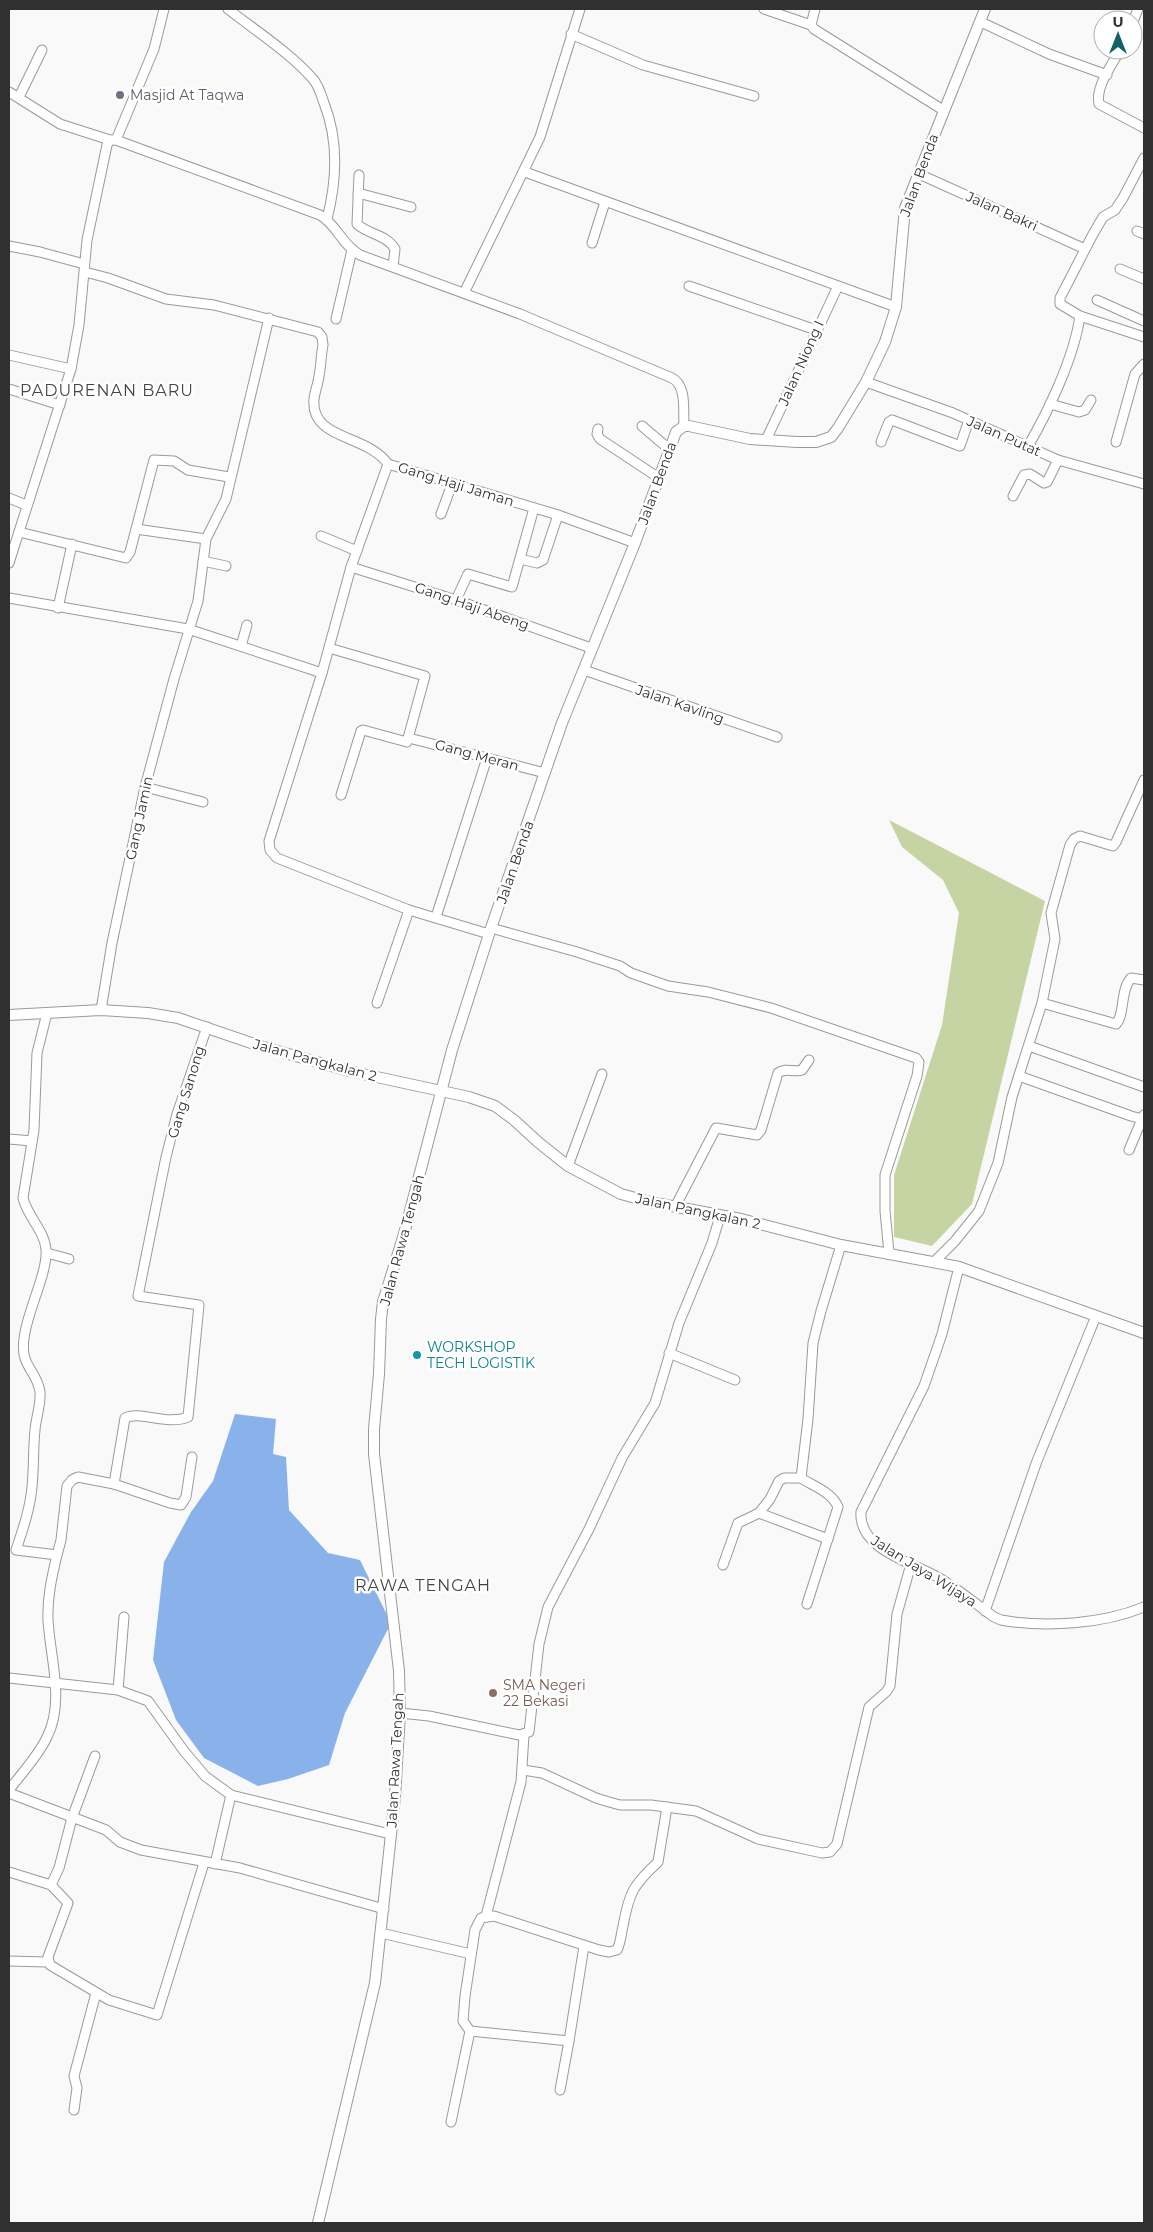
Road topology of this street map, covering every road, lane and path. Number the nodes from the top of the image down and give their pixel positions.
1 (164, 9) edge
2 (228, 9) edge
3 (580, 9) edge
4 (764, 9) edge
5 (815, 9) edge
6 (985, 9) edge
7 (981, 22) junction
8 (811, 25) junction
9 (571, 34) junction
10 (42, 50) dead end
11 (1115, 60) edge
12 (1107, 75) junction
13 (9, 92) edge
14 (754, 96) dead end
15 (19, 97) junction
16 (943, 110) junction
17 (1144, 128) edge
18 (113, 140) junction
19 (1144, 158) edge
20 (525, 172) junction
21 (919, 174) junction
22 (359, 175) dead end
23 (358, 193) junction
24 (605, 202) junction
25 (411, 207) dead end
26 (327, 219) junction
27 (592, 243) dead end
28 (9, 246) edge
29 (1085, 249) junction
30 (352, 250) junction
31 (392, 266) junction
32 (84, 268) junction
33 (1120, 269) dead end
34 (1144, 279) edge
35 (689, 286) dead end
36 (838, 286) junction
37 (464, 292) junction
38 (1097, 300) dead end
39 (896, 307) junction
40 (1080, 316) junction
41 (269, 318) junction
42 (336, 319) dead end
43 (1144, 321) edge
44 (816, 330) junction
45 (1144, 337) edge
46 (9, 355) edge
47 (1144, 364) edge
48 (71, 369) junction
49 (866, 382) junction
50 (9, 389) edge
51 (1091, 400) dead end
52 (1050, 404) junction
53 (60, 405) junction
54 (969, 420) junction
55 (642, 426) dead end
56 (684, 426) junction
57 (598, 429) dead end
58 (766, 440) junction
59 (881, 442) dead end
60 (1116, 442) dead end
61 (1027, 448) junction
62 (669, 449) junction
63 (1058, 460) junction
64 (388, 464) junction
65 (229, 477) junction
66 (659, 478) junction
67 (452, 484) junction
68 (1144, 484) edge
69 (1014, 496) dead end
70 (9, 498) edge
71 (26, 505) junction
72 (534, 508) junction
73 (442, 514) dead end
74 (558, 515) junction
75 (136, 529) junction
76 (19, 532) junction
77 (320, 536) dead end
78 (206, 539) junction
79 (635, 543) junction
80 (72, 544) junction
81 (357, 550) junction
82 (520, 559) junction
83 (9, 560) edge
84 (203, 561) junction
85 (226, 566) dead end
86 (351, 567) junction
87 (9, 598) edge
88 (456, 600) junction
89 (58, 608) junction
90 (247, 624) dead end
91 (188, 629) junction
92 (241, 646) junction
93 (329, 648) junction
94 (591, 648) junction
95 (584, 670) junction
96 (322, 674) junction
97 (777, 737) dead end
98 (409, 738) junction
99 (487, 758) junction
100 (545, 773) junction
101 (1144, 780) edge
102 (145, 787) junction
103 (341, 796) dead end
104 (204, 802) dead end
105 (409, 910) junction
106 (436, 917) junction
107 (490, 931) junction
108 (1144, 980) edge
109 (377, 1003) dead end
110 (1042, 1003) junction
111 (101, 1010) junction
112 (47, 1013) junction
113 (9, 1015) edge
114 (206, 1027) junction
115 (1029, 1046) junction
116 (809, 1060) dead end
117 (602, 1074) dead end
118 (1019, 1076) junction
119 (1144, 1087) edge
120 (441, 1090) junction
121 (1143, 1116) edge
122 (9, 1139) edge
123 (32, 1141) junction
124 (1129, 1150) dead end
125 (568, 1166) junction
126 (676, 1207) junction
127 (720, 1216) junction
128 (841, 1245) junction
129 (47, 1253) junction
130 (889, 1253) junction
131 (69, 1259) dead end
132 (934, 1262) junction
133 (959, 1267) junction
134 (1096, 1316) junction
135 (1144, 1333) edge
136 (669, 1353) junction
137 (735, 1380) dead end
138 (192, 1457) dead end
139 (800, 1478) junction
140 (114, 1484) junction
141 (759, 1513) junction
142 (828, 1539) junction
143 (12, 1549) edge
144 (57, 1555) junction
145 (722, 1564) dead end
146 (911, 1564) junction
147 (807, 1604) dead end
148 (1144, 1606) edge
149 (986, 1611) junction
150 (124, 1617) dead end
151 (9, 1678) edge
152 (56, 1684) junction
153 (118, 1690) junction
154 (400, 1713) junction
155 (524, 1735) junction
156 (95, 1756) dead end
157 (523, 1770) junction
158 (9, 1792) edge
159 (230, 1795) junction
160 (666, 1807) junction
161 (72, 1818) junction
162 (390, 1834) junction
163 (204, 1863) junction
164 (215, 1864) junction
165 (9, 1872) edge
166 (51, 1885) junction
167 (384, 1909) junction
168 (486, 1916) junction
169 (381, 1933) junction
170 (584, 1946) junction
171 (471, 1954) junction
172 (9, 1961) edge
173 (47, 1962) junction
174 (96, 1993) junction
175 (470, 2031) junction
176 (569, 2041) junction
177 (560, 2090) dead end
178 (74, 2110) dead end
179 (451, 2122) dead end
180 (318, 2223) edge

1 - 18 street
2 - 26 street
3 - 9 street
4 - 8 street
5 - 8 street
6 - 7 street, Jalan Benda
7 - 12 street
7 - 16 street, Jalan Benda
8 - 16 street
9 - 14 street
9 - 20 street
10 - 15 street
11 - 12 street
12 - 17 street
13 - 15 street
15 - 18 street
16 - 21 street, Jalan Benda
18 - 26 street
18 - 32 street
19 - 29 street
20 - 24 street
20 - 37 street
21 - 29 street, Jalan Bakri
21 - 39 street, Jalan Benda
22 - 23 street
23 - 25 street
23 - 31 street
24 - 27 street
24 - 36 street
26 - 30 street
28 - 32 street, Gang Haji Jaman
29 - 40 street
30 - 31 street
30 - 42 street
31 - 37 street
32 - 41 street, Gang Haji Jaman
32 - 48 street
33 - 34 street
35 - 44 street
36 - 39 street
36 - 44 street, Jalan Niong I
37 - 56 street
38 - 43 street
39 - 49 street, Jalan Benda
40 - 45 street
40 - 52 street
41 - 64 street, Gang Haji Jaman
41 - 65 street, Gang Jamin
44 - 58 street, Jalan Niong I
46 - 48 street
47 - 60 street
48 - 53 street
49 - 54 street, Jalan Putat
49 - 58 street, Jalan Benda
50 - 53 street
51 - 52 street
52 - 61 street
53 - 71 street
54 - 59 street
54 - 61 street, Jalan Putat
55 - 62 street
56 - 58 street, Jalan Benda
56 - 62 street, Jalan Benda
57 - 66 street
61 - 63 street, Jalan Putat
62 - 66 street, Jalan Benda
63 - 68 street, Jalan Putat
63 - 69 street
64 - 67 street, Gang Haji Jaman
64 - 81 street
65 - 75 street
65 - 78 street, Gang Jamin
66 - 79 street, Jalan Benda
67 - 72 street, Gang Haji Jaman
67 - 73 street
70 - 71 street
71 - 76 street
72 - 74 street, Gang Haji Jaman
72 - 82 street
74 - 79 street, Gang Haji Jaman
74 - 82 street
75 - 78 street
75 - 80 street
76 - 80 street
76 - 83 street
77 - 81 street
78 - 84 street, Gang Jamin
79 - 94 street, Jalan Benda
80 - 89 street
81 - 86 street
82 - 88 street
84 - 85 street
84 - 91 street, Gang Jamin
86 - 88 street, Gang Haji Abeng
86 - 93 street
87 - 89 street
88 - 94 street, Gang Haji Abeng
89 - 91 street
90 - 92 street
91 - 92 street
91 - 102 street, Gang Jamin
92 - 96 street
93 - 96 street
93 - 98 street
94 - 95 street, Jalan Benda
95 - 97 street, Jalan Kavling
95 - 100 street, Jalan Benda
96 - 105 street
98 - 99 street, Gang Meran
98 - 103 street, Gang Meran
99 - 100 street, Gang Meran
99 - 106 street
100 - 107 street, Jalan Benda
101 - 110 street
102 - 104 street
102 - 111 street, Gang Jamin
105 - 106 street
105 - 109 street
106 - 107 street
107 - 120 street, Jalan Benda
107 - 130 street
108 - 110 street
110 - 115 street
111 - 112 street, Jalan Pangkalan 2
111 - 114 street, Jalan Pangkalan 2
112 - 113 street, Jalan Pangkalan 2
112 - 123 street
114 - 120 street, Jalan Pangkalan 2
114 - 140 street, Gang Sanong
115 - 118 street
115 - 119 street
116 - 126 street
117 - 125 street
118 - 121 street
118 - 132 street
120 - 125 street, Jalan Pangkalan 2
120 - 154 street, Jalan Rawa Tengah
121 - 124 street
122 - 123 street
123 - 129 street
125 - 126 street, Jalan Pangkalan 2
126 - 127 street, Jalan Pangkalan 2
127 - 128 street, Jalan Pangkalan 2
127 - 136 street
128 - 130 street, Jalan Pangkalan 2
128 - 139 street
129 - 131 street
129 - 143 street
130 - 132 street, Jalan Pangkalan 2
132 - 133 street, Jalan Pangkalan 2
133 - 134 street, Jalan Pangkalan 2
133 - 146 street, Jalan Jaya Wijaya
134 - 135 street, Jalan Pangkalan 2
134 - 149 street
136 - 137 street
136 - 155 street
138 - 140 street
139 - 141 street
139 - 142 street
140 - 144 street
141 - 142 street
141 - 145 street
142 - 147 street
143 - 144 street
144 - 152 street
146 - 149 street, Jalan Jaya Wijaya
146 - 160 street
148 - 149 street, Jalan Jaya Wijaya
150 - 153 street
151 - 152 street
152 - 153 street
152 - 158 street
153 - 159 street
154 - 155 street
154 - 162 street, Jalan Rawa Tengah
155 - 157 street
156 - 161 street
157 - 160 street
157 - 168 street
158 - 161 street
159 - 162 street
159 - 164 street
160 - 170 street
161 - 163 street
161 - 166 street
162 - 167 street, Jalan Rawa Tengah
163 - 164 street
163 - 174 street
164 - 167 street
165 - 166 street
166 - 173 street
167 - 169 street, Jalan Rawa Tengah
168 - 170 street
168 - 171 street
169 - 171 street
169 - 180 street, Jalan Rawa Tengah
170 - 176 street
171 - 175 street
172 - 173 street
173 - 174 street
174 - 178 street
175 - 176 street
175 - 179 street
176 - 177 street

